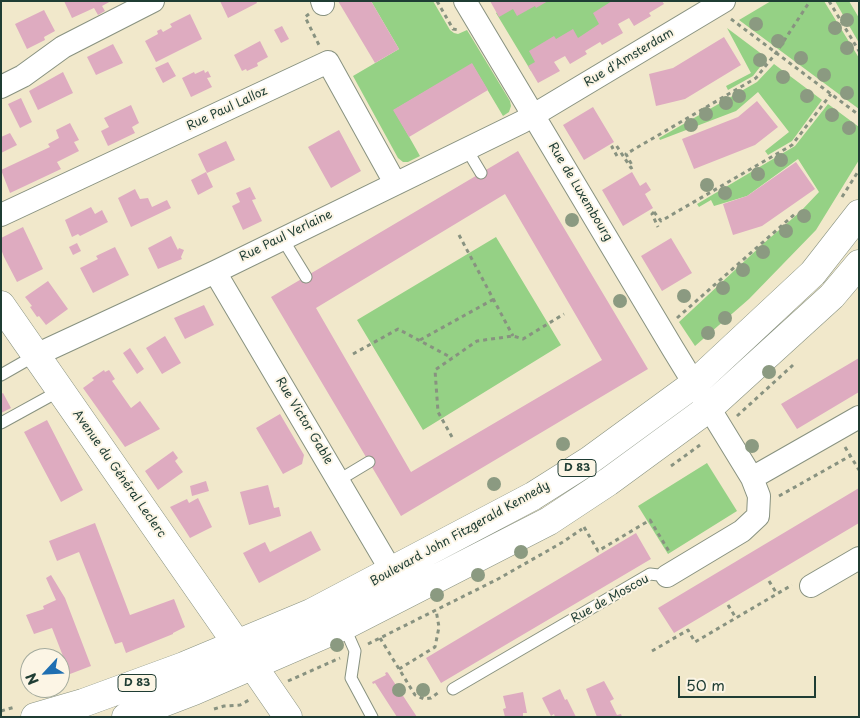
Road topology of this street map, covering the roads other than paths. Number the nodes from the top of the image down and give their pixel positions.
1 (153, 1) edge
2 (465, 1) edge
3 (721, 3) edge
4 (1, 87) edge
5 (534, 115) junction
6 (466, 148) junction
7 (480, 173) dead end
8 (395, 183) junction
9 (849, 208) edge
10 (1, 215) edge
11 (282, 238) junction
12 (859, 264) edge
13 (215, 272) junction
14 (306, 276) dead end
15 (1, 305) edge
16 (36, 355) junction
17 (1, 374) edge
18 (694, 384) junction
19 (61, 390) junction
20 (709, 408) junction
21 (859, 417) edge
22 (4, 418) edge
23 (369, 462) dead end
24 (339, 480) junction
25 (756, 487) junction
26 (859, 558) edge
27 (392, 572) junction
28 (673, 572) joint
29 (811, 586) dead end
30 (344, 626) junction
31 (237, 644) junction
32 (253, 667) junction
33 (452, 689) road end
34 (26, 711) edge
35 (126, 717) edge
36 (288, 717) edge
37 (372, 717) edge

1 - 4 street
2 - 5 street, Rue de Luxembourg
3 - 5 street, Rue d'Amsterdam
5 - 6 street, Rue Paul Verlaine
5 - 18 street, Rue de Luxembourg
6 - 7 lane
6 - 8 street, Rue Paul Verlaine
8 - 10 street, Rue Paul Lalloz
8 - 11 street, Rue Paul Verlaine
9 - 18 main road, Boulevard John Fitzgerald Kennedy / D 83
11 - 13 street, Rue Paul Verlaine
11 - 14 lane
12 - 20 main road, Boulevard John Fitzgerald Kennedy / D 83
13 - 16 street, Rue Paul Verlaine
13 - 24 street, Rue Victor Gable
15 - 16 main road, Avenue du Général Leclerc
16 - 17 lane
16 - 19 main road, Avenue du Général Leclerc
18 - 20 street
18 - 27 main road, Boulevard John Fitzgerald Kennedy / D 83
19 - 22 lane
19 - 31 main road, Avenue du Général Leclerc
20 - 25 street
20 - 30 main road, Boulevard John Fitzgerald Kennedy / D 83
21 - 25 street
23 - 24 lane
24 - 27 street, Rue Victor Gable
25 - 28 street, Rue de Moscou
26 - 29 street
27 - 31 main road, Boulevard John Fitzgerald Kennedy / D 83
28 - 33 lane, Rue de Moscou
30 - 32 main road, Boulevard John Fitzgerald Kennedy / D 83
30 - 37 lane
31 - 32 main road, Avenue du Général Leclerc
31 - 34 main road, D 83
32 - 35 main road, D 83
32 - 36 main road

